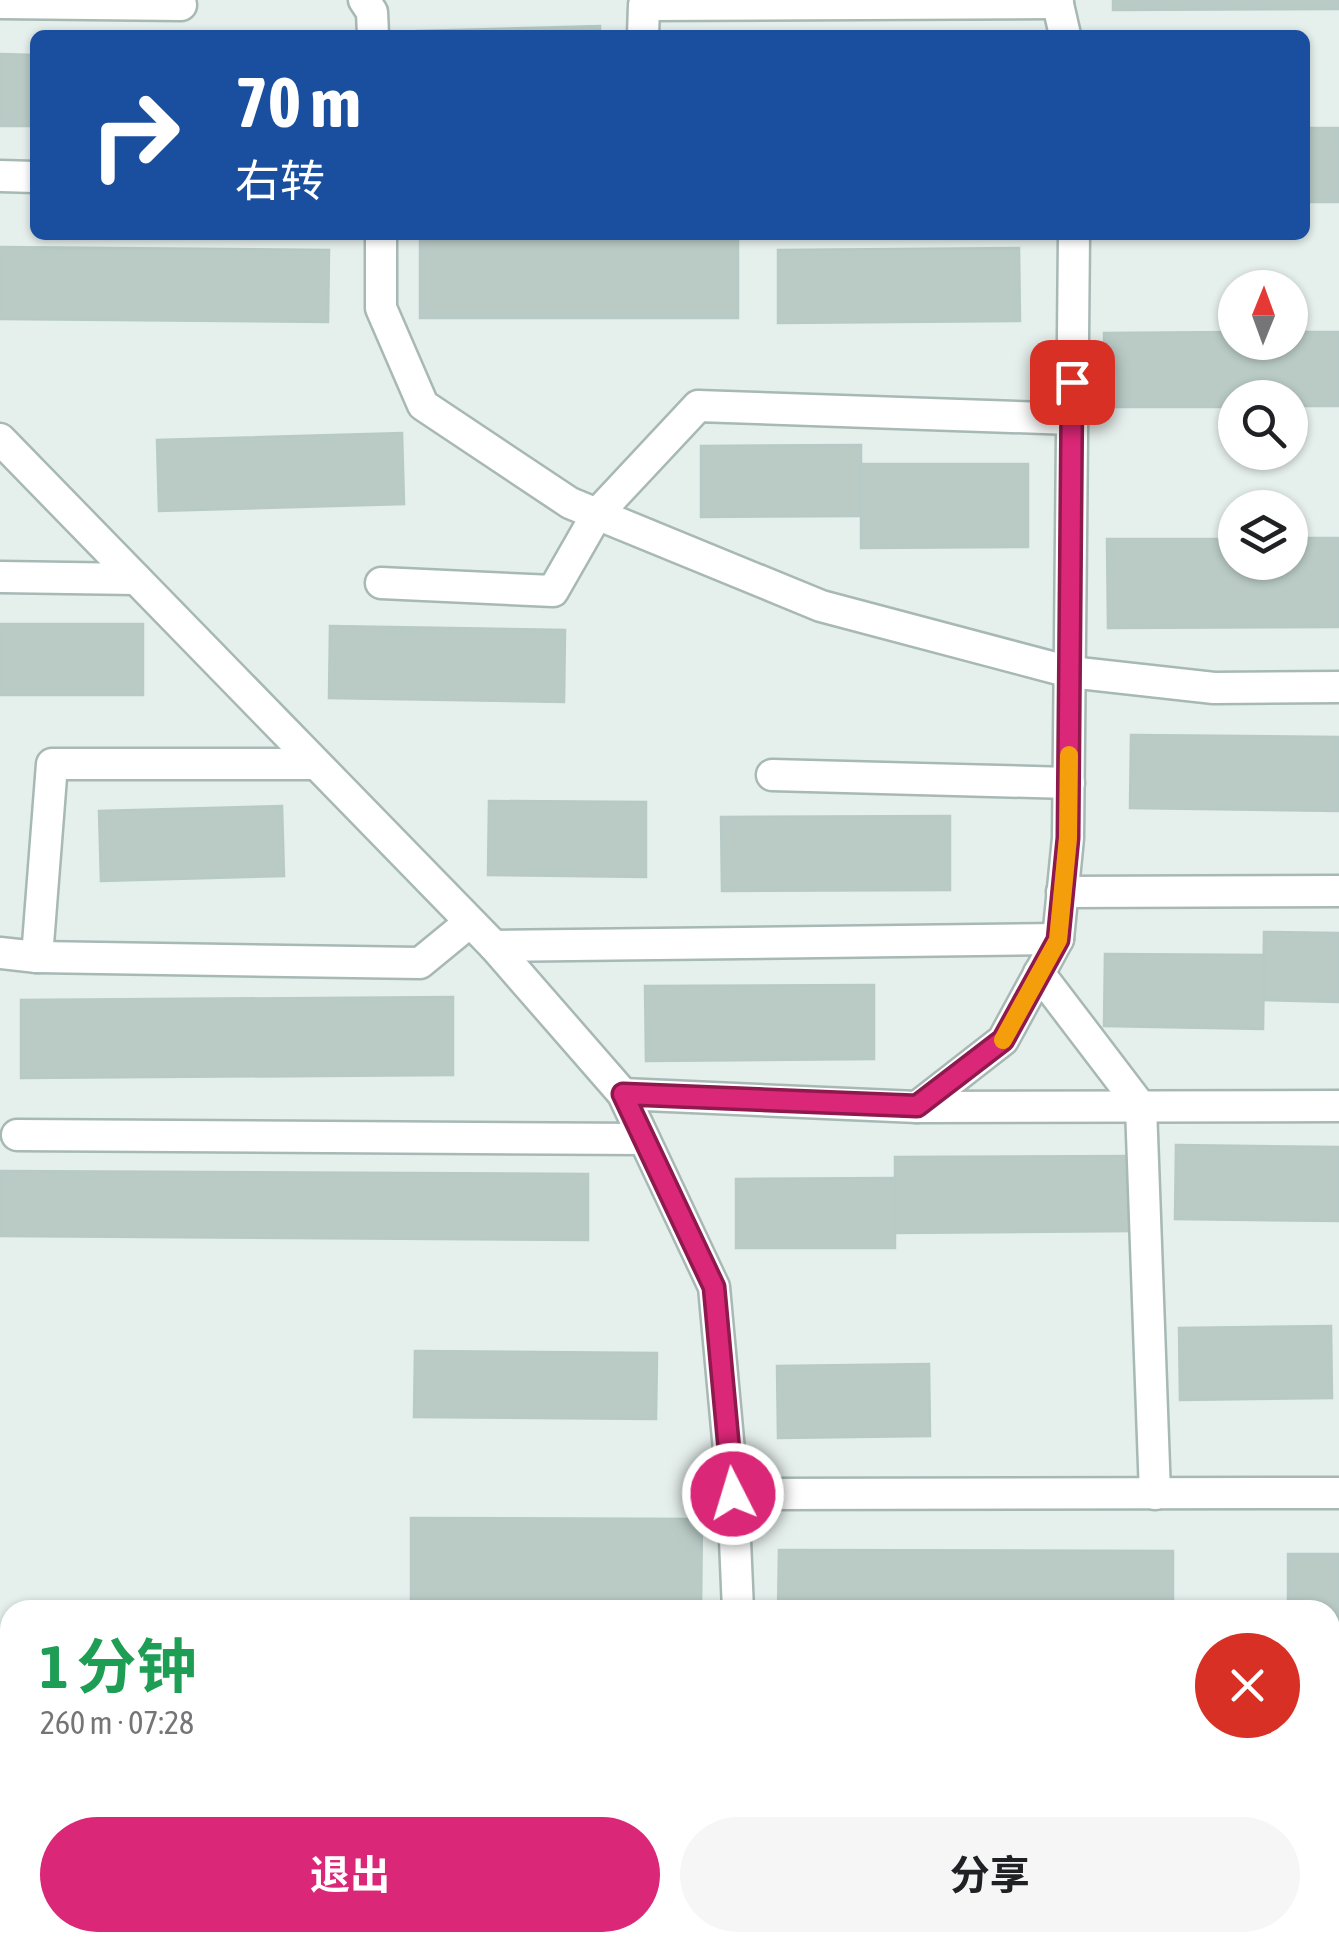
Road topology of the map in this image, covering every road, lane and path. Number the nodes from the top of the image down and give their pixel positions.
1 (364, 0) edge
2 (1058, 2) edge
3 (0, 3) edge
4 (181, 5) dead end
5 (373, 30) edge
6 (643, 30) edge
7 (1063, 30) edge
8 (0, 176) edge
9 (30, 176) edge
10 (381, 240) edge
11 (1074, 240) edge
12 (1072, 419) junction
13 (0, 440) edge
14 (597, 514) junction
15 (0, 576) edge
16 (136, 579) junction
17 (382, 583) dead end
18 (1070, 672) junction
19 (1339, 687) edge
20 (316, 764) junction
21 (772, 775) dead end
22 (1069, 783) junction
23 (1339, 891) edge
24 (1062, 892) junction
25 (470, 922) junction
26 (1058, 940) junction
27 (494, 946) junction
28 (0, 953) edge
29 (37, 957) junction
30 (1040, 973) junction
31 (623, 1094) junction
32 (917, 1106) junction
33 (1339, 1106) edge
34 (1141, 1107) junction
35 (17, 1134) dead end
36 (644, 1139) junction
37 (1339, 1493) edge
38 (733, 1494) junction
39 (1155, 1494) junction
40 (738, 1600) edge

1 - 5 street
2 - 6 street
2 - 7 street
3 - 4 street
8 - 9 street
10 - 14 street
11 - 12 street
12 - 14 street
12 - 18 street
13 - 16 street
14 - 17 street
14 - 18 street
15 - 16 street
16 - 20 street
18 - 19 street
18 - 22 street
20 - 25 street
20 - 29 street
21 - 22 street
22 - 24 street
23 - 24 street
24 - 26 street
25 - 27 street
25 - 29 street
26 - 27 street
26 - 30 street
27 - 31 street
28 - 29 street
30 - 32 street
30 - 34 street
31 - 32 street
31 - 36 street
32 - 34 street
33 - 34 street
34 - 39 street
35 - 36 street
36 - 38 street
37 - 39 street
38 - 39 street
38 - 40 street

